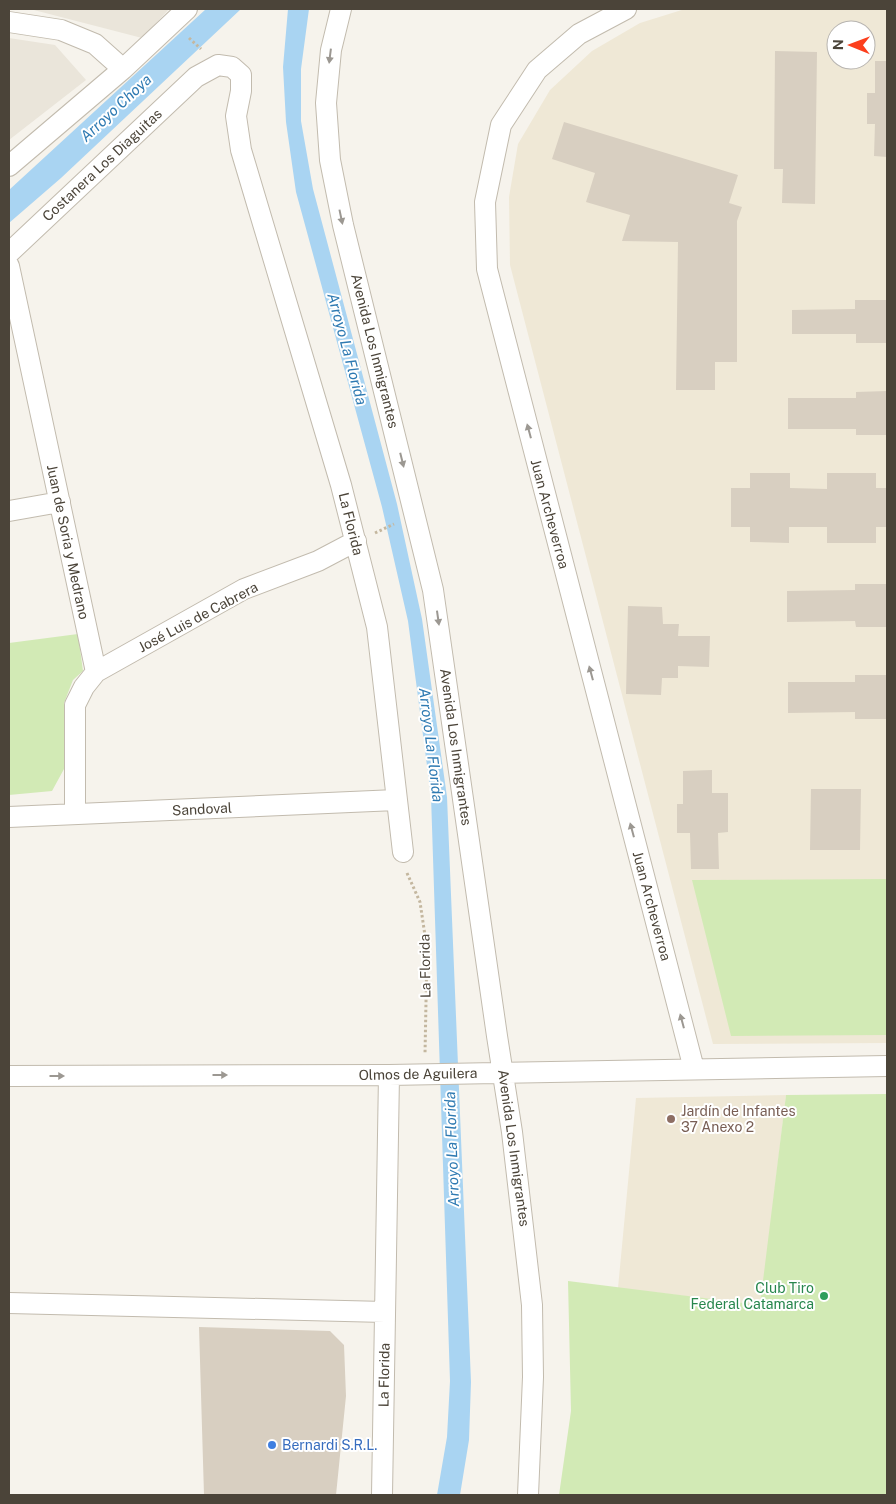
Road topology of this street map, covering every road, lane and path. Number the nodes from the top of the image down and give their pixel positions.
1 (341, 9) edge
2 (626, 9) edge
3 (180, 16) edge
4 (9, 22) edge
5 (218, 65) junction
6 (123, 69) junction
7 (9, 166) edge
8 (9, 253) edge
9 (9, 266) edge
10 (60, 502) junction
11 (9, 512) edge
12 (416, 513) junction
13 (356, 541) junction
14 (96, 672) junction
15 (396, 800) junction
16 (75, 814) junction
17 (9, 817) edge
18 (403, 852) joint
19 (425, 1033) dead end
20 (887, 1066) edge
21 (694, 1069) junction
22 (504, 1072) junction
23 (389, 1075) junction
24 (9, 1076) edge
25 (9, 1303) edge
26 (385, 1312) junction
27 (382, 1495) edge
28 (528, 1495) edge

1 -> 12 street, Avenida Los Inmigrantes
21 -> 2 street, Juan Archeverroa
3 - 5 path
3 - 6 street
4 - 6 street
5 - 8 street, Costanera Los Diaguitas
5 - 13 street, La Florida
6 - 7 street
9 - 10 street, Juan de Soria y Medrano
10 - 11 street
10 - 14 street, Juan de Soria y Medrano
12 - 13 path
12 -> 22 street, Avenida Los Inmigrantes
13 - 14 street, José Luis de Cabrera
13 - 15 street, La Florida
14 - 16 street
15 - 16 street, Sandoval
15 - 18 street, La Florida
16 - 17 street, Sandoval
18 - 19 path, La Florida
20 - 21 street, Olmos de Aguilera
21 - 22 street, Olmos de Aguilera
22 - 23 street, Olmos de Aguilera
22 - 28 street, Avenida Los Inmigrantes
24 -> 23 street, Olmos de Aguilera
23 - 26 street, La Florida
25 - 26 street
26 - 27 street, La Florida

